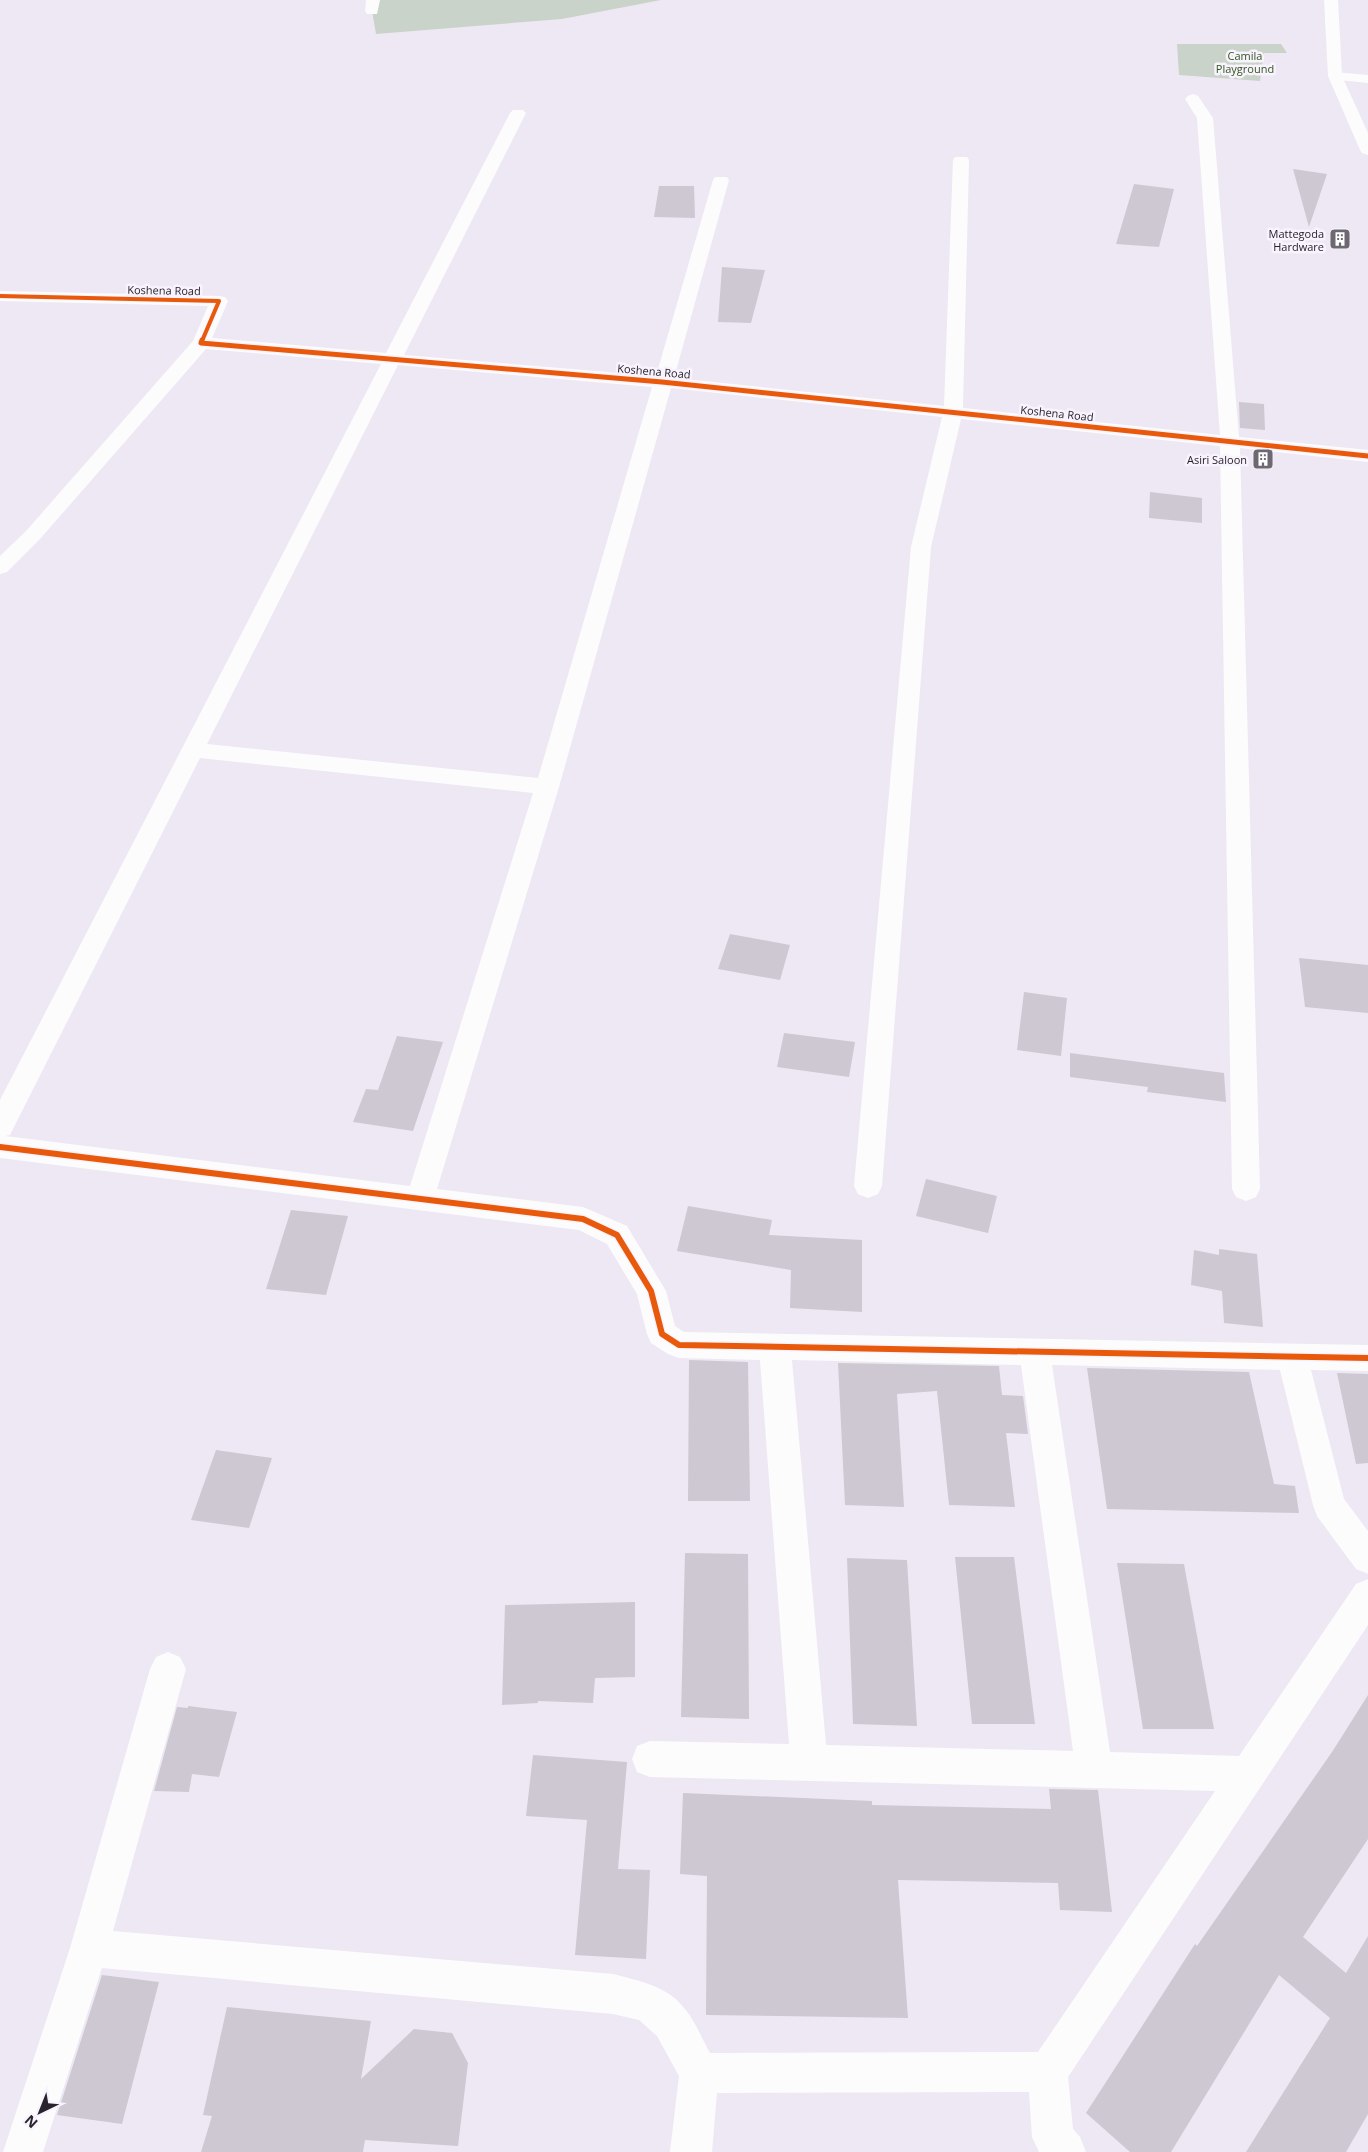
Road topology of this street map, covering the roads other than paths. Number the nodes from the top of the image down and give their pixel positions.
1 (1330, 0) edge
2 (1335, 76) junction
3 (1368, 79) edge
4 (1193, 99) dead end
5 (518, 113) dead end
6 (1368, 150) edge
7 (961, 160) dead end
8 (722, 180) dead end
9 (0, 296) edge
10 (201, 343) junction
11 (393, 359) junction
12 (662, 382) junction
13 (953, 412) junction
14 (1230, 442) junction
15 (1368, 456) edge
16 (0, 568) edge
17 (193, 750) junction
18 (547, 787) junction
19 (0, 1127) edge
20 (0, 1147) edge
21 (868, 1186) dead end
22 (1246, 1189) dead end
23 (420, 1199) junction
24 (775, 1347) junction
25 (1035, 1352) junction
26 (1292, 1357) junction
27 (1368, 1358) edge
28 (1368, 1558) edge
29 (1368, 1595) edge
30 (168, 1669) dead end
31 (650, 1759) dead end
32 (809, 1763) junction
33 (1094, 1770) junction
34 (1249, 1774) junction
35 (89, 1948) junction
36 (1048, 2072) junction
37 (699, 2073) junction
38 (23, 2150) dead end
39 (691, 2152) edge
40 (1065, 2152) edge

1 - 2 street
2 - 3 street
2 - 6 street
4 - 14 street
5 - 11 street
7 - 13 street
8 - 12 street
9 - 10 street, Koshena Road
10 - 11 street, Koshena Road
10 - 16 street
11 - 12 street, Koshena Road
11 - 17 street
12 - 13 street, Koshena Road
12 - 18 street
13 - 14 street, Koshena Road
13 - 21 street
14 - 15 street, Koshena Road
14 - 22 street
17 - 18 street
17 - 19 street
18 - 23 street
20 - 23 street
23 - 24 street
24 - 25 street
24 - 32 street
25 - 26 street
25 - 33 street
26 - 27 street
26 - 28 street
29 - 34 street
30 - 35 street
31 - 32 street
32 - 33 street
33 - 34 street
34 - 36 street
35 - 37 street
35 - 38 street
36 - 37 street
36 - 40 street
37 - 39 street

